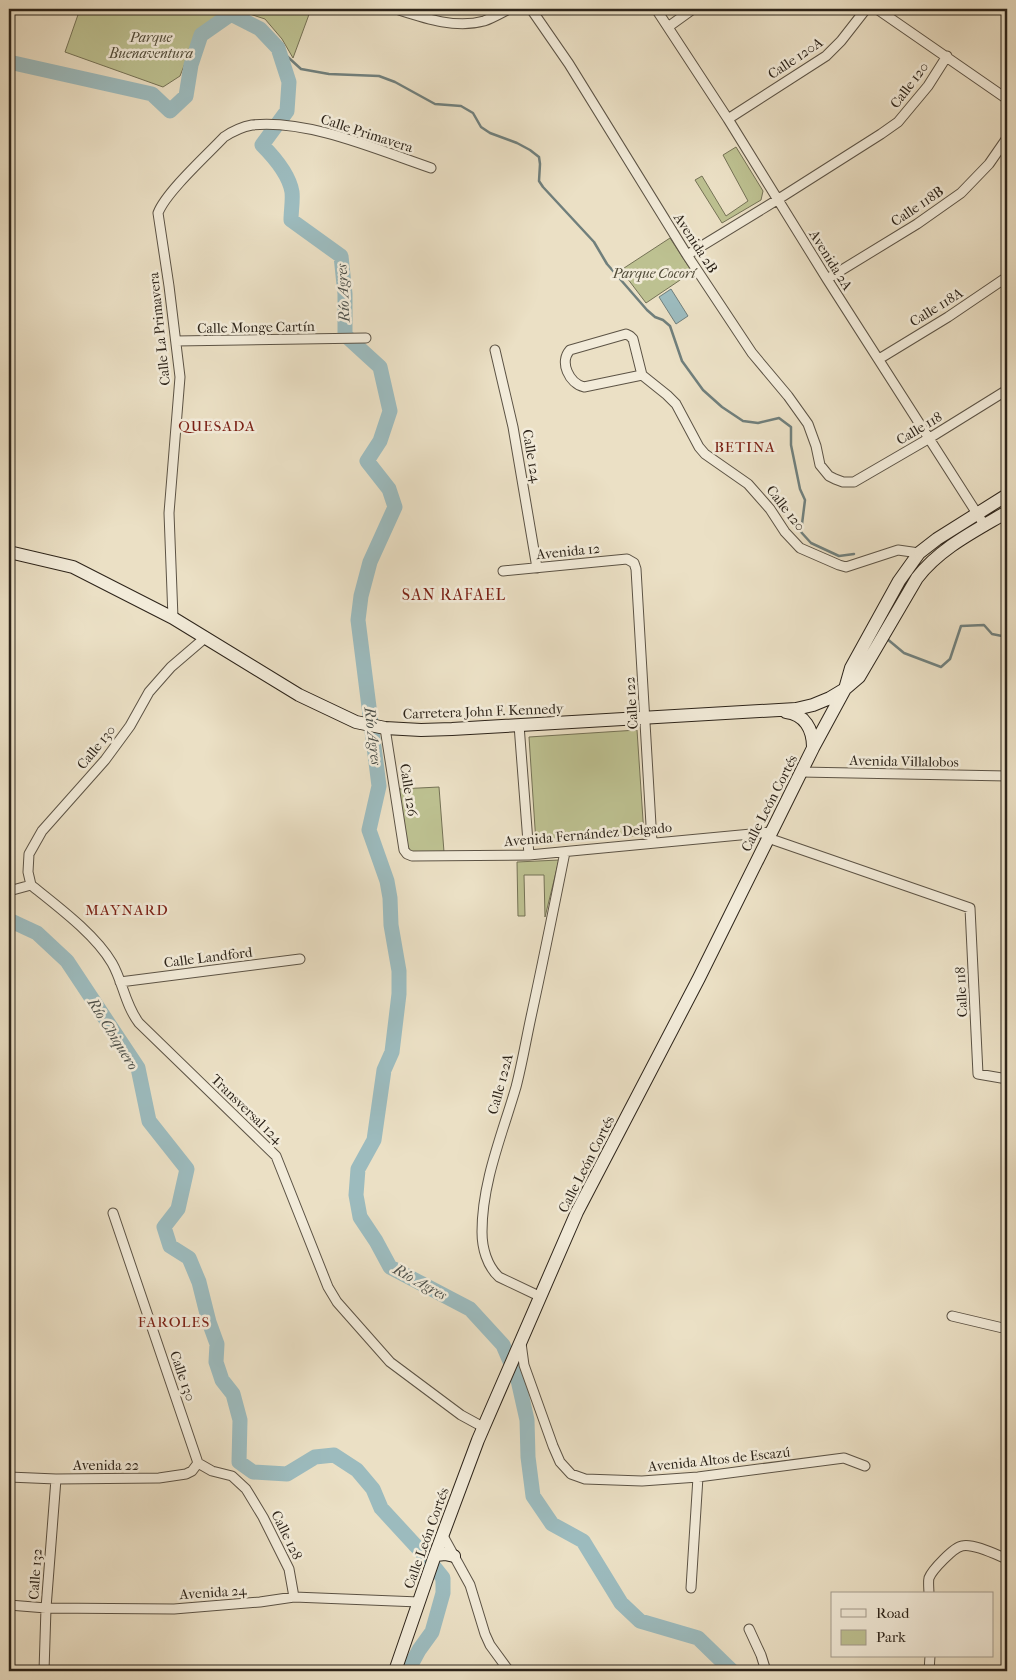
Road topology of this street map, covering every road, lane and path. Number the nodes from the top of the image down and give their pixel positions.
1 (396, 9) edge
2 (509, 9) edge
3 (531, 9) edge
4 (656, 9) edge
5 (693, 9) edge
6 (866, 9) edge
7 (877, 9) edge
8 (668, 27) junction
9 (947, 56) junction
10 (1007, 99) edge
11 (728, 119) junction
12 (265, 126) joint
13 (1007, 138) edge
14 (431, 168) dead end
15 (777, 200) junction
16 (687, 255) junction
17 (1007, 277) edge
18 (827, 279) junction
19 (366, 338) dead end
20 (176, 342) junction
21 (495, 350) dead end
22 (878, 359) junction
23 (642, 375) junction
24 (1007, 390) edge
25 (928, 439) junction
26 (843, 482) joint
27 (1007, 496) edge
28 (1007, 512) edge
29 (978, 514) junction
30 (985, 526) junction
31 (9, 552) edge
32 (919, 553) junction
33 (634, 563) joint
34 (537, 568) junction
35 (503, 571) dead end
36 (173, 618) junction
37 (206, 637) junction
38 (849, 671) junction
39 (845, 689) junction
40 (813, 705) junction
41 (778, 712) junction
42 (646, 717) junction
43 (519, 725) junction
44 (381, 727) junction
45 (813, 748) junction
46 (801, 772) junction
47 (1007, 776) edge
48 (770, 835) junction
49 (652, 842) junction
50 (565, 852) junction
51 (407, 854) joint
52 (529, 854) junction
53 (31, 884) junction
54 (9, 891) edge
55 (970, 908) joint
56 (300, 959) dead end
57 (120, 982) junction
58 (1007, 1079) edge
59 (113, 1213) dead end
60 (539, 1296) junction
61 (952, 1316) dead end
62 (1007, 1329) edge
63 (518, 1346) junction
64 (483, 1427) junction
65 (198, 1464) junction
66 (865, 1466) dead end
67 (9, 1477) edge
68 (698, 1477) junction
69 (56, 1479) junction
70 (443, 1536) junction
71 (454, 1556) junction
72 (435, 1557) junction
73 (1007, 1559) edge
74 (691, 1588) dead end
75 (929, 1592) edge
76 (294, 1597) junction
77 (419, 1602) junction
78 (9, 1605) edge
79 (46, 1608) junction
80 (749, 1629) dead end
81 (930, 1658) edge
82 (44, 1671) edge
83 (395, 1671) edge
84 (509, 1671) edge
85 (766, 1671) edge
86 (929, 1671) edge

1 - 2 street
3 - 16 street, Avenida 2B
4 - 8 street, Avenida 2A
5 - 8 street
6 - 11 street, Calle 120A
7 - 9 street
8 - 11 street, Avenida 2A
9 - 10 street
9 - 15 street, Calle 120
11 - 15 street, Avenida 2A
12 - 14 street, Calle Primavera
12 - 20 street, Calle La Primavera
13 - 18 street, Calle 118B
15 - 16 street, Calle 120
15 - 18 street, Avenida 2A
16 - 26 street, Avenida 2B
17 - 22 street, Calle 118A
18 - 22 street, Avenida 2A
19 - 20 street, Calle Monge Cartín
20 - 36 street, Calle La Primavera
21 - 34 street, Calle 124
22 - 25 street, Avenida 2A
23 - 23 street
23 - 32 street, Calle 120
24 - 25 street, Calle 118
25 - 26 street, Calle 118
25 - 29 street, Avenida 2A
27 - 29 main road, Calle León Cortés
28 - 30 main road, Calle León Cortés
29 - 30 street, Avenida 2A
29 - 32 main road, Calle León Cortés
30 - 39 main road, Calle León Cortés
31 - 36 main road, Carretera John F. Kennedy
32 - 38 main road, Calle León Cortés
33 - 34 street, Avenida 12
33 - 42 street, Calle 122
34 - 35 street, Avenida 12
36 - 37 main road, Carretera John F. Kennedy
37 - 44 main road, Carretera John F. Kennedy
37 - 53 street, Calle 130
38 - 39 main road, Calle León Cortés
38 - 40 main road
39 - 40 main road, Carretera John F. Kennedy
39 - 45 main road, Calle León Cortés
40 - 41 main road, Carretera John F. Kennedy
41 - 42 main road, Carretera John F. Kennedy
41 - 45 main road
42 - 43 main road, Carretera John F. Kennedy
42 - 49 street, Calle 122
43 - 44 main road, Carretera John F. Kennedy
43 - 52 street
44 - 51 street, Calle 126
45 - 46 main road, Calle León Cortés
46 - 47 street, Avenida Villalobos
46 - 48 main road, Calle León Cortés
48 - 49 street, Avenida Fernández Delgado
48 - 55 street, Avenida Fernández Delgado
48 - 60 main road, Calle León Cortés
49 - 50 street, Avenida Fernández Delgado
50 - 52 street, Avenida Fernández Delgado
50 - 60 street, Calle 122A
51 - 52 street, Avenida Fernández Delgado
53 - 54 street
53 - 57 street, Transversal 124
55 - 58 street, Calle 118
56 - 57 street, Calle Landford
57 - 64 street, Transversal 124
59 - 65 street, Calle 130
60 - 63 main road, Calle León Cortés
61 - 62 street
63 - 64 main road, Calle León Cortés
63 - 68 street, Avenida Altos de Escazú
64 - 70 main road, Calle León Cortés
65 - 69 street, Avenida 22
65 - 76 street, Calle 128
66 - 68 street, Avenida Altos de Escazú
67 - 69 street, Avenida 22
68 - 74 street
69 - 79 street, Calle 132
70 - 71 street
70 - 72 main road, Calle León Cortés
71 - 72 main road
71 - 84 street
72 - 77 main road, Calle León Cortés
73 - 75 street
76 - 77 street, Avenida 24
76 - 79 street, Avenida 24
77 - 83 main road, Calle León Cortés
78 - 79 street, Avenida 24
79 - 82 street, Calle 132
80 - 85 street
81 - 86 street

